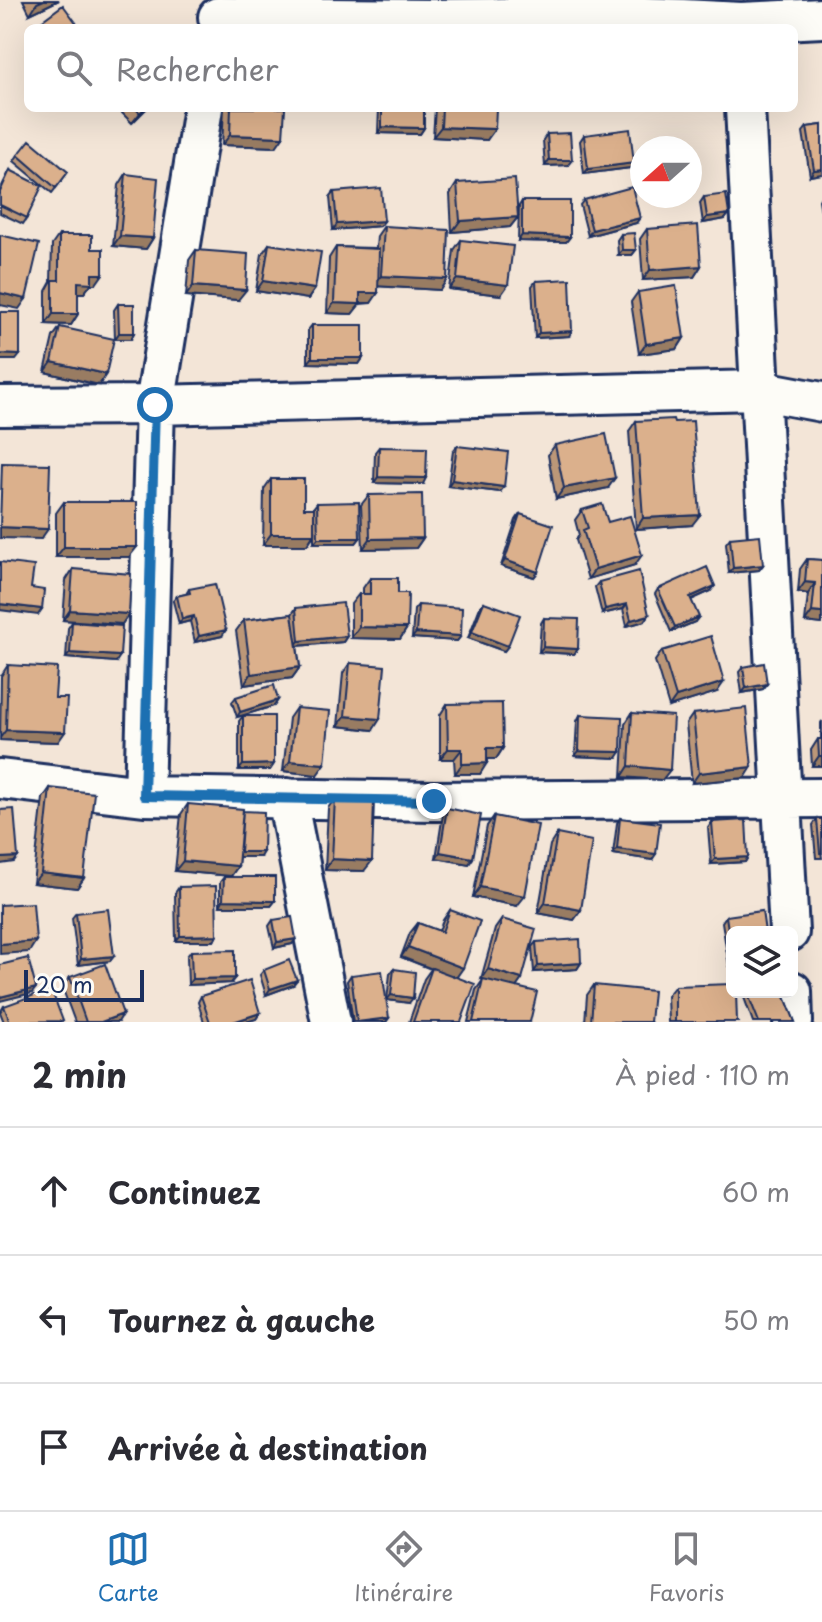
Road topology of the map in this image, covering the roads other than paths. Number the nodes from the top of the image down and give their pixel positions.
1 (487, 9) edge
2 (218, 15) edge
3 (740, 17) edge
4 (822, 18) edge
5 (202, 112) edge
6 (745, 112) edge
7 (758, 390) junction
8 (822, 402) edge
9 (155, 405) junction
10 (0, 406) edge
11 (0, 779) edge
12 (144, 796) junction
13 (287, 798) junction
14 (822, 798) edge
15 (783, 799) junction
16 (789, 926) edge
17 (792, 998) edge
18 (331, 1022) edge
19 (793, 1022) edge

1 - 2 street
1 - 3 street
3 - 4 street
5 - 9 street
6 - 7 street
7 - 8 street
7 - 9 street
7 - 15 street
9 - 10 street
9 - 12 street
11 - 12 street
12 - 13 street
13 - 15 street
13 - 18 street
14 - 15 street
15 - 16 street
17 - 19 street

